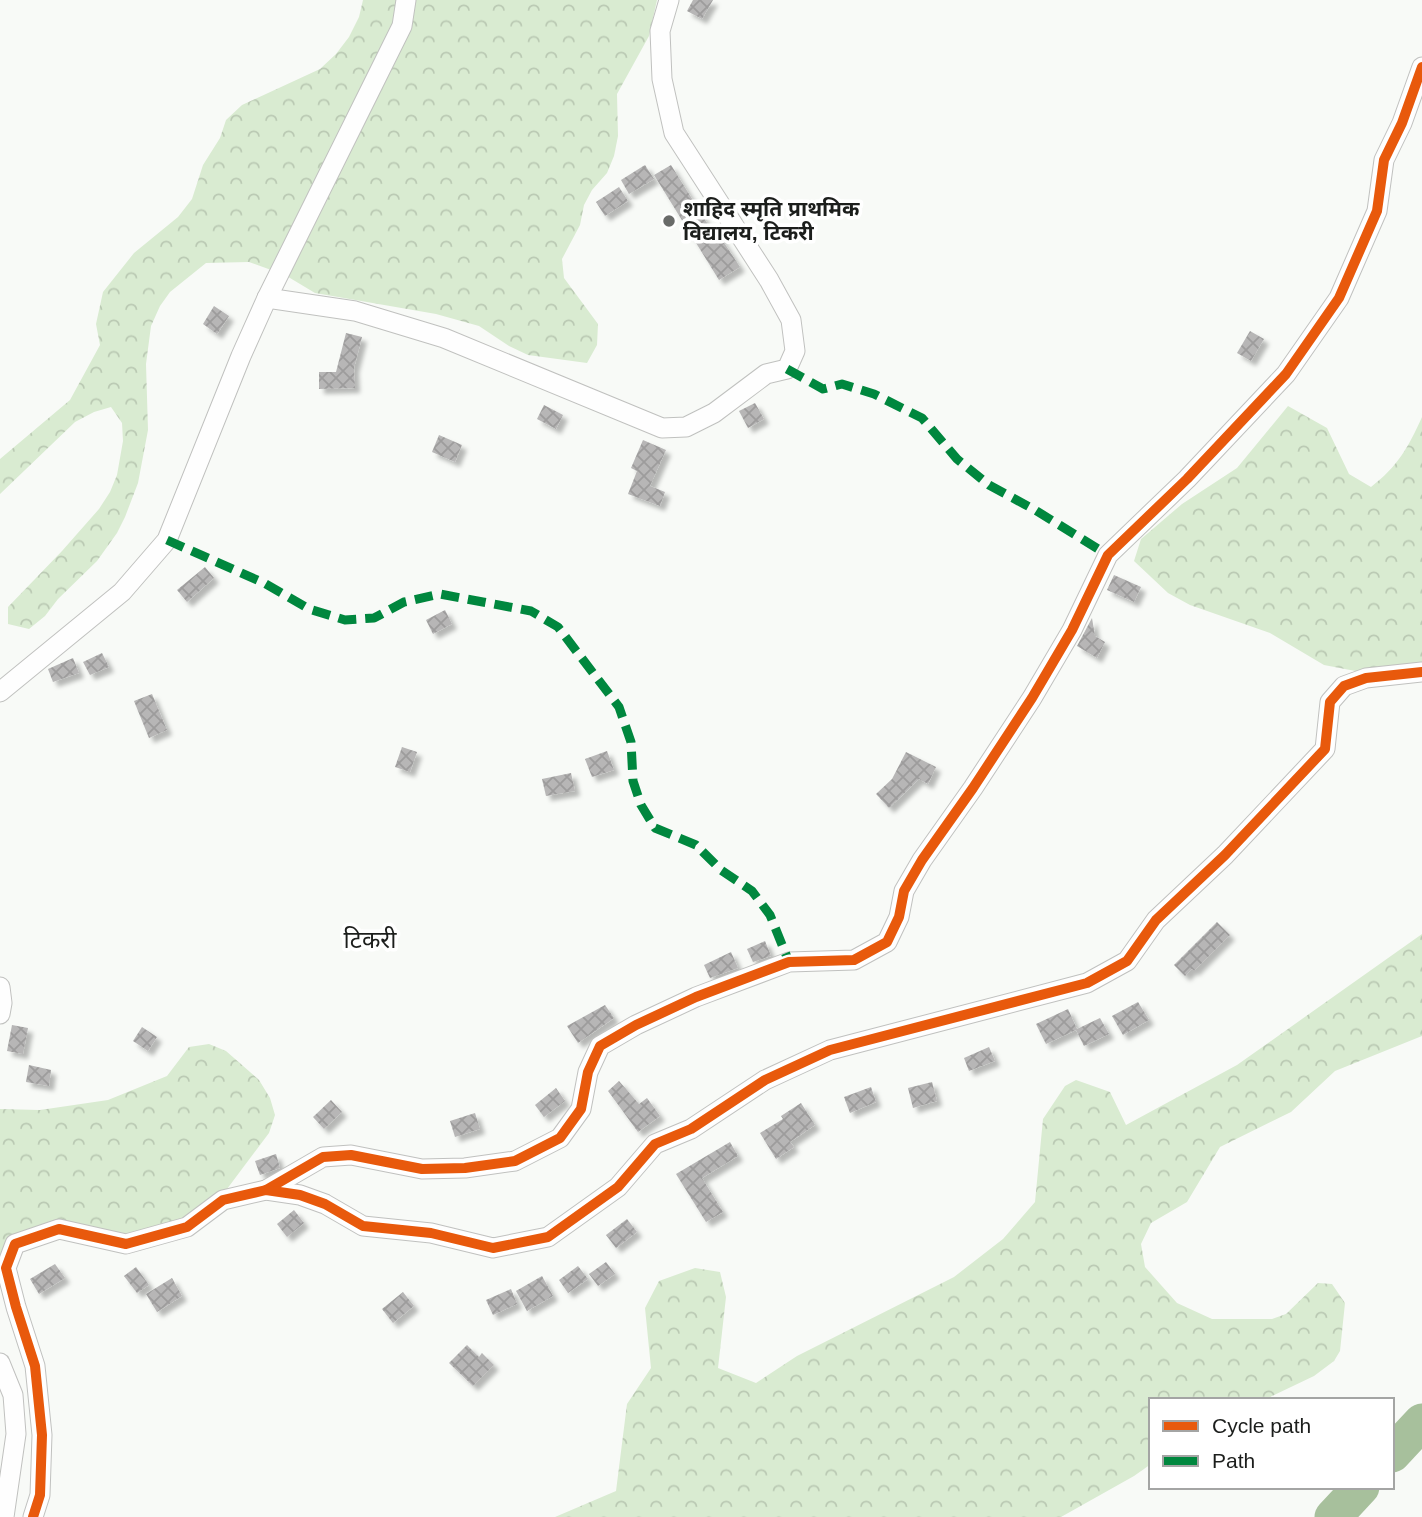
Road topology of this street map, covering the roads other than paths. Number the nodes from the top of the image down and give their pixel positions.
1 (406, 0) edge
2 (669, 0) edge
3 (1422, 67) edge
4 (267, 298) junction
5 (1422, 672) edge
6 (0, 692) edge
7 (0, 987) edge
8 (0, 1014) edge
9 (266, 1190) junction
10 (0, 1363) edge
11 (4, 1517) edge
12 (33, 1517) edge

1 - 4 street
2 - 4 street
3 - 9 street
4 - 6 street
5 - 9 street
7 - 8 street
9 - 12 street
10 - 11 street

